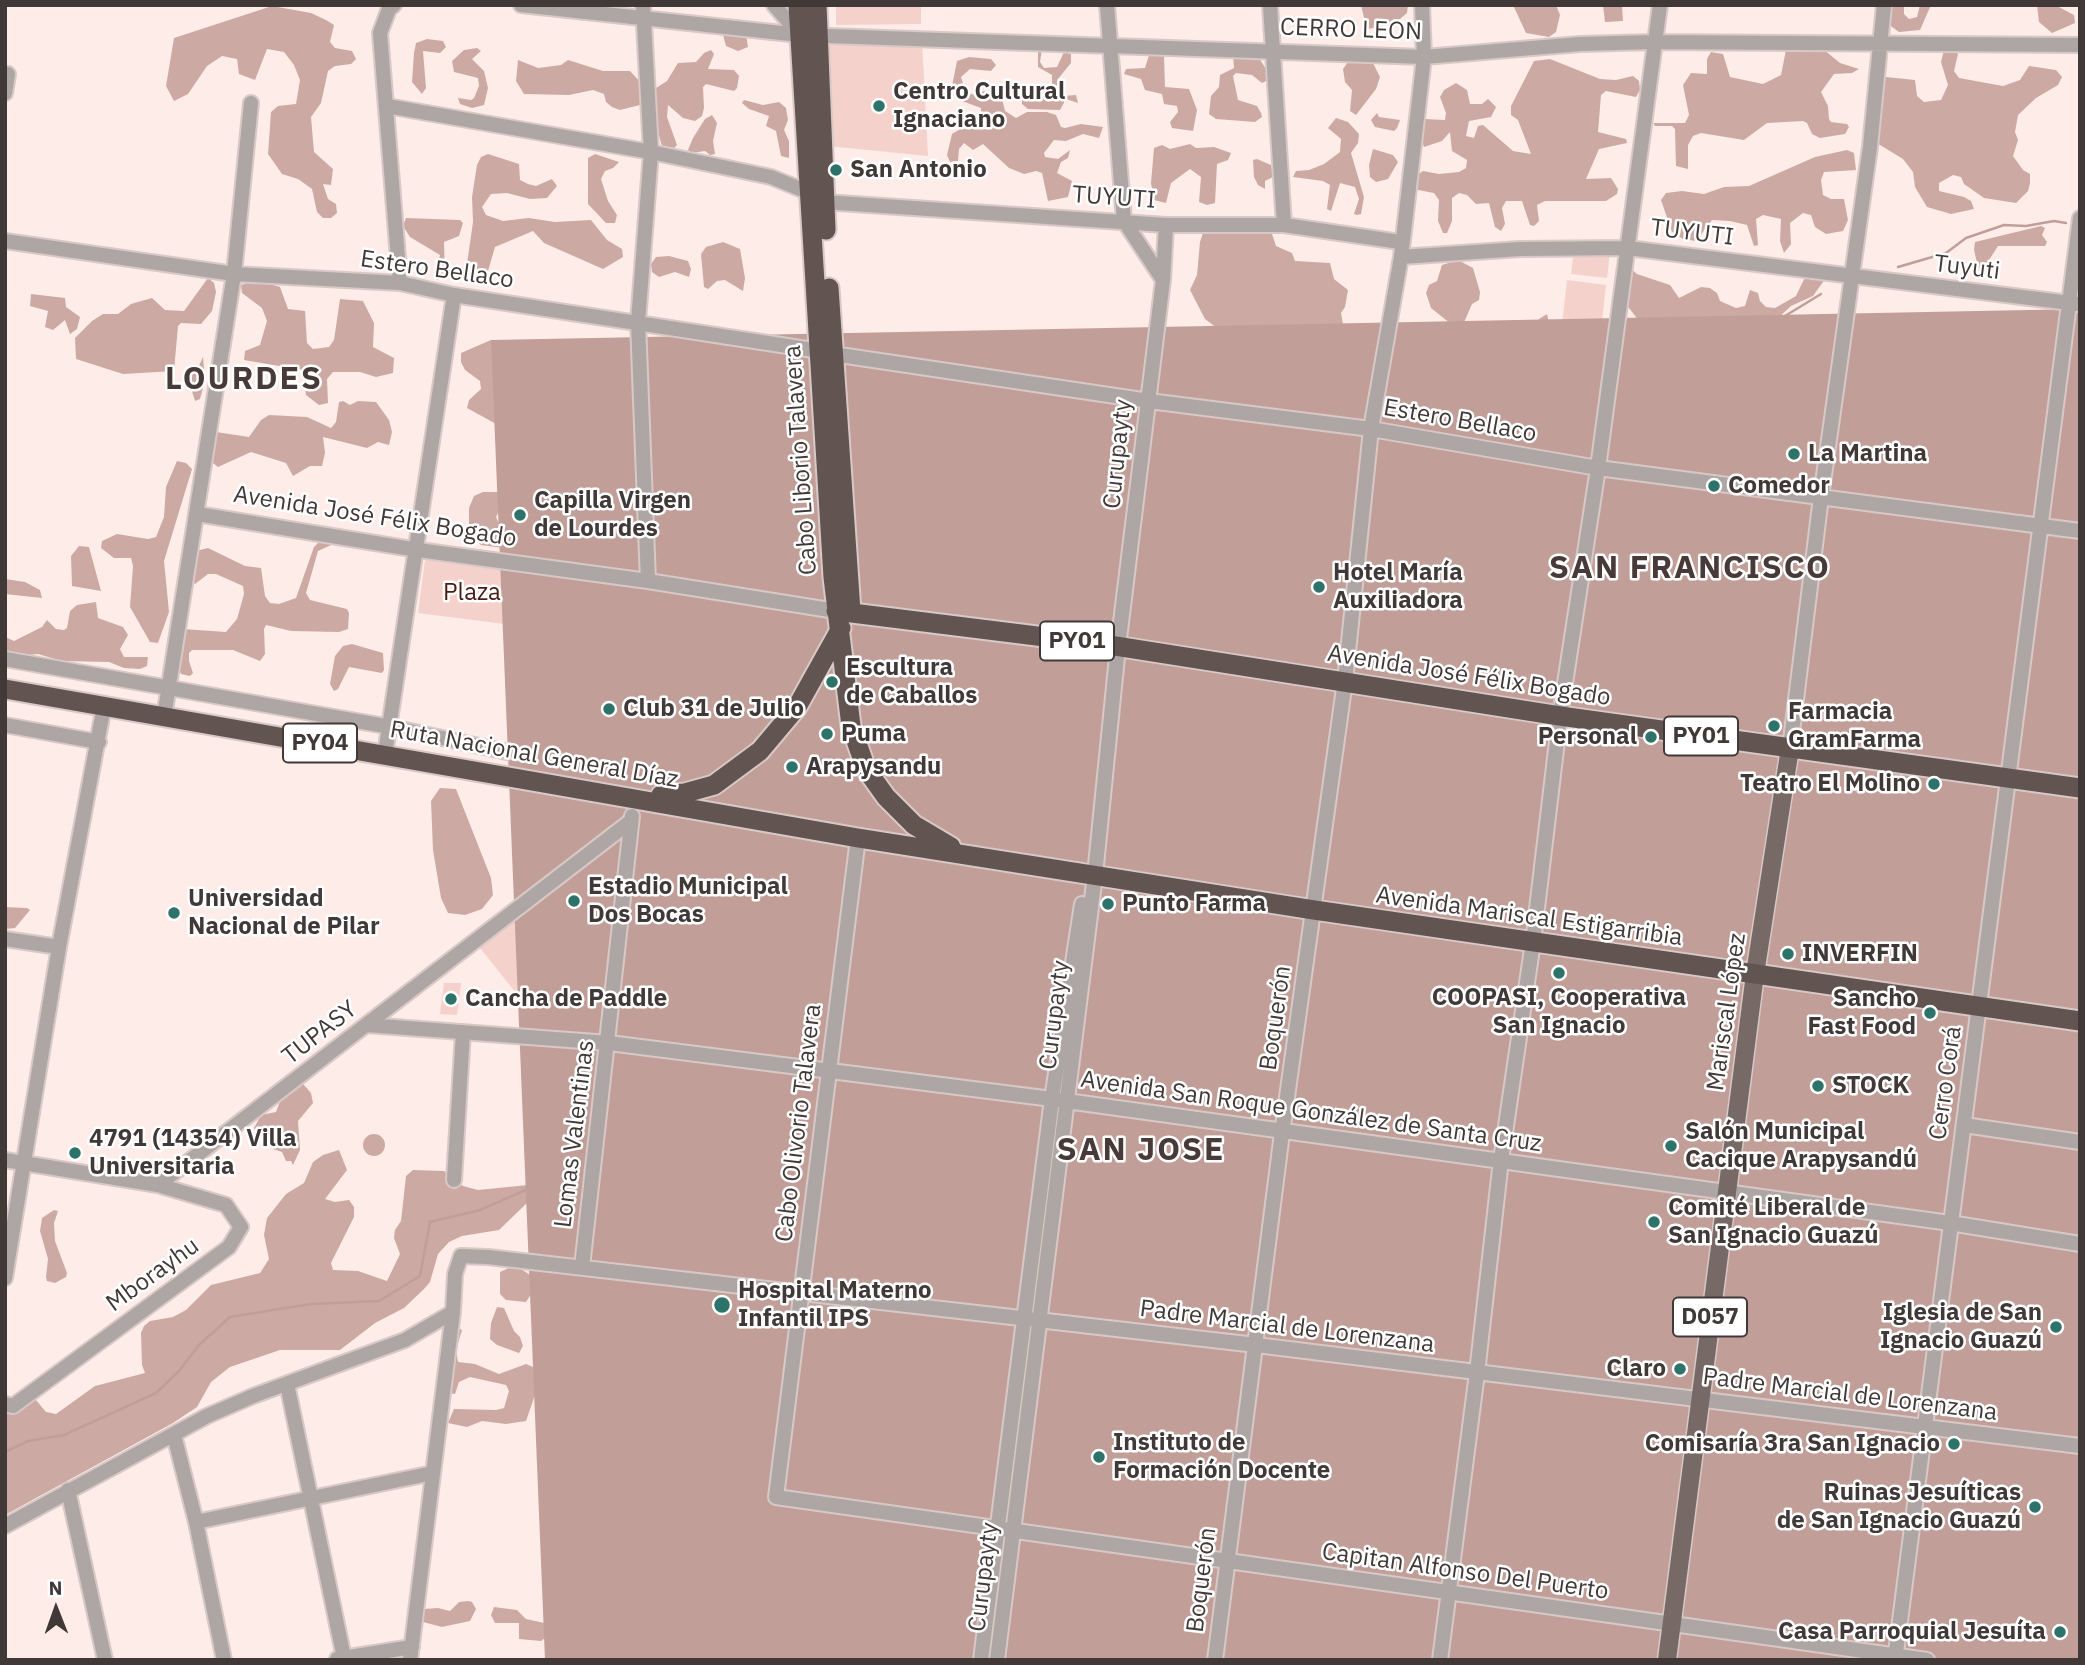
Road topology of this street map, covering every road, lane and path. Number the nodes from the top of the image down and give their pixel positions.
1 (394, 5) edge
2 (521, 5) edge
3 (774, 5) edge
4 (798, 5) edge
5 (817, 5) edge
6 (1107, 5) edge
7 (1270, 5) edge
8 (1422, 5) edge
9 (1660, 5) edge
10 (1884, 5) edge
11 (643, 12) edge
12 (809, 35) junction
13 (1654, 42) junction
14 (1110, 45) junction
15 (2080, 45) edge
16 (1881, 46) junction
17 (1273, 50) junction
18 (1424, 57) junction
19 (8, 74) dead end
20 (5, 93) edge
21 (251, 103) dead end
22 (387, 106) junction
23 (651, 152) junction
24 (817, 198) junction
25 (2080, 218) edge
26 (1124, 221) junction
27 (1166, 225) junction
28 (1284, 225) junction
29 (5, 241) edge
30 (1400, 242) junction
31 (1628, 248) junction
32 (1401, 257) junction
33 (234, 274) junction
34 (1851, 274) junction
35 (1163, 280) junction
36 (400, 283) junction
37 (454, 295) junction
38 (2075, 303) edge
39 (638, 322) junction
40 (826, 352) junction
41 (1147, 397) junction
42 (1372, 426) junction
43 (1598, 468) junction
44 (1821, 497) junction
45 (197, 514) junction
46 (2042, 519) junction
47 (2080, 531) edge
48 (418, 551) junction
49 (648, 581) junction
50 (842, 617) junction
51 (1113, 646) junction
52 (5, 659) edge
53 (1345, 681) junction
54 (169, 688) junction
55 (5, 689) edge
56 (104, 706) junction
57 (1560, 716) junction
58 (164, 717) junction
59 (5, 725) edge
60 (391, 727) junction
61 (99, 742) junction
62 (1790, 748) junction
63 (507, 752) dead end
64 (386, 754) junction
65 (2006, 777) junction
66 (2080, 788) edge
67 (634, 797) junction
68 (631, 821) junction
69 (858, 838) junction
70 (972, 854) junction
71 (1091, 874) junction
72 (1314, 910) junction
73 (5, 939) edge
74 (1533, 942) junction
75 (59, 947) junction
76 (1755, 975) junction
77 (401, 999) junction
78 (1979, 1006) junction
79 (2080, 1021) edge
80 (367, 1025) junction
81 (421, 1029) junction
82 (463, 1032) junction
83 (609, 1043) junction
84 (827, 1072) junction
85 (1052, 1100) junction
86 (1067, 1102) junction
87 (1964, 1125) junction
88 (1282, 1133) junction
89 (2080, 1142) edge
90 (5, 1160) edge
91 (1500, 1160) junction
92 (23, 1163) junction
93 (454, 1180) dead end
94 (158, 1185) junction
95 (1727, 1192) junction
96 (1950, 1223) junction
97 (2080, 1244) edge
98 (582, 1267) junction
99 (5, 1278) edge
100 (802, 1294) junction
101 (453, 1312) junction
102 (1025, 1320) junction
103 (1041, 1321) junction
104 (1256, 1345) junction
105 (1477, 1373) junction
106 (287, 1384) junction
107 (1699, 1401) junction
108 (5, 1404) edge
109 (1924, 1426) junction
110 (174, 1435) junction
111 (2080, 1446) edge
112 (433, 1474) junction
113 (68, 1490) junction
114 (776, 1497) joint
115 (310, 1501) junction
116 (196, 1522) junction
117 (5, 1526) edge
118 (1005, 1530) junction
119 (1226, 1562) junction
120 (1449, 1591) junction
121 (1672, 1624) junction
122 (411, 1654) edge
123 (1895, 1658) edge
124 (340, 1659) edge
125 (105, 1660) edge
126 (224, 1660) edge
127 (981, 1660) edge
128 (997, 1660) edge
129 (1215, 1660) edge
130 (1440, 1660) edge
131 (1667, 1660) edge
132 (1927, 1660) edge

1 - 22 street
2 - 11 street, CERRO LEON
3 - 12 street
4 - 12 highway, Cabo Liborio Talavera
5 - 12 highway, Cabo Liborio Talavera
6 - 14 street
7 - 17 street
8 - 18 street, Boquerón
9 - 13 street
10 - 16 street, Mariscal López
11 - 12 street, CERRO LEON
11 - 23 street
12 - 14 street, CERRO LEON
12 - 24 highway, Cabo Liborio Talavera
13 - 16 street, CERRO LEON
13 - 18 street, CERRO LEON
13 - 31 street
14 - 17 street, CERRO LEON
14 - 26 street
15 - 16 street, CERRO LEON
16 - 34 street, Mariscal López
17 - 18 street, CERRO LEON
17 - 28 street
18 - 30 street, Boquerón
19 - 20 street
21 - 33 street
22 - 23 street, TUYUTI
22 - 36 street
23 - 24 street, TUYUTI
23 - 39 street
24 - 26 street, TUYUTI
24 - 40 highway, Cabo Liborio Talavera
25 - 38 street, Cerro Corá
26 - 27 street, TUYUTI
26 - 35 street
27 - 28 street, TUYUTI
27 - 35 street, Curupayty
28 - 30 street, TUYUTI
29 - 33 street, Estero Bellaco
30 - 32 street, Boquerón
31 - 32 street, TUYUTI
31 - 34 street, TUYUTI
31 - 43 street
32 - 42 street, Boquerón
33 - 36 street, Estero Bellaco
33 - 45 street
34 - 38 street, Tuyuti
34 - 44 street, Mariscal López
35 - 41 street, Curupayty
36 - 37 street, Estero Bellaco
37 - 39 street, Estero Bellaco
37 - 48 street
38 - 46 street, Cerro Corá
39 - 40 street, Estero Bellaco
39 - 49 street
40 - 41 street, Estero Bellaco
40 - 50 highway, Cabo Liborio Talavera
41 - 42 street, Estero Bellaco
41 - 51 street, Curupayty
42 - 43 street, Estero Bellaco
42 - 53 street, Boquerón
43 - 44 street, Estero Bellaco
43 - 57 street
44 - 46 street, Estero Bellaco
44 - 62 street, Mariscal López
45 - 48 street, Avenida José Félix Bogado
45 - 54 street
46 - 47 street, Estero Bellaco
46 - 65 street, Cerro Corá
48 - 49 street, Avenida José Félix Bogado
48 - 60 street
49 - 50 street, Avenida José Félix Bogado
50 - 51 highway, Avenida José Félix Bogado / PY01
50 - 67 highway
50 - 70 highway, Cabo Liborio Talavera
51 - 53 highway, Avenida José Félix Bogado / PY01
51 - 71 street, Curupayty
52 - 54 street
53 - 57 highway, Avenida José Félix Bogado / PY01
53 - 72 street, Boquerón
54 - 58 street
54 - 60 street
55 - 56 highway, Ruta Nacional General Díaz / PY04
56 - 58 highway, Ruta Nacional General Díaz / PY04
56 - 61 street
57 - 62 highway, Avenida José Félix Bogado / PY01
57 - 74 street
58 - 64 highway, Ruta Nacional General Díaz / PY04
59 - 61 street
60 - 63 street
60 - 64 street
61 - 75 street
62 - 65 highway, Avenida José Félix Bogado / PY01
62 - 76 main road, Mariscal López / D057
64 - 67 highway, Ruta Nacional General Díaz / PY04
65 - 66 highway, Avenida José Félix Bogado / PY01
65 - 78 street, Cerro Corá
67 - 68 street, Lomas Valentinas
67 - 69 highway, Ruta Nacional General Díaz / PY04
68 - 77 street, TUPASY
68 - 83 street, Lomas Valentinas
69 - 70 highway, Ruta Nacional General Díaz / PY04
69 - 84 street, Cabo Olivorio Talavera
70 - 71 highway, Avenida Mariscal Estigarribia
71 - 72 highway, Avenida Mariscal Estigarribia
71 - 85 street, Curupayty
71 - 86 street, Curupayty
72 - 74 highway, Avenida Mariscal Estigarribia
72 - 88 street, Boquerón
73 - 75 street
74 - 76 highway, Avenida Mariscal Estigarribia
74 - 91 street
75 - 92 street
76 - 78 highway, Avenida Mariscal Estigarribia
76 - 95 main road, Mariscal López / D057
77 - 80 street, TUPASY
77 - 81 street
78 - 79 highway, Avenida Mariscal Estigarribia
78 - 87 street, Cerro Corá
80 - 81 street, Avenida San Roque González de Santa Cruz
80 - 94 street, TUPASY
81 - 82 street, Avenida San Roque González de Santa Cruz
82 - 83 street, Avenida San Roque González de Santa Cruz
82 - 93 street
83 - 84 street, Avenida San Roque González de Santa Cruz
83 - 98 street, Lomas Valentinas
84 - 85 street, Avenida San Roque González de Santa Cruz
84 - 100 street, Cabo Olivorio Talavera
85 - 86 street, Avenida San Roque González de Santa Cruz
85 - 102 street, Curupayty
86 - 88 street, Avenida San Roque González de Santa Cruz
86 - 103 street, Curupayty
87 - 89 street
87 - 96 street, Cerro Corá
88 - 91 street, Avenida San Roque González de Santa Cruz
88 - 104 street, Boquerón
90 - 92 street
91 - 95 street, Avenida San Roque González de Santa Cruz
91 - 105 street
92 - 94 street
92 - 99 street
94 - 108 street, Mborayhu
95 - 96 street, Avenida San Roque González de Santa Cruz
95 - 107 main road, Mariscal López / D057
96 - 97 street, Avenida San Roque González de Santa Cruz
96 - 109 street, Cerro Corá
98 - 100 street, Padre Marcial de Lorenzana
98 - 101 street, Padre Marcial de Lorenzana
100 - 102 street, Padre Marcial de Lorenzana
100 - 114 street, Cabo Olivorio Talavera
101 - 106 street
101 - 112 street
102 - 103 street, Padre Marcial de Lorenzana
102 - 118 street, Curupayty
103 - 104 street, Padre Marcial de Lorenzana
103 - 118 street, Curupayty
104 - 105 street, Padre Marcial de Lorenzana
104 - 119 street, Boquerón
105 - 107 street, Padre Marcial de Lorenzana
105 - 120 street
106 - 110 street
106 - 115 street
107 - 109 street, Padre Marcial de Lorenzana
107 - 121 main road, Mariscal López / D057
109 - 111 street, Padre Marcial de Lorenzana
109 - 123 street, Cerro Corá
110 - 113 street
110 - 116 street
112 - 115 street
112 - 122 street
113 - 117 street
113 - 125 street
114 - 118 street, Capitan Alfonso Del Puerto
115 - 116 street
115 - 124 street
116 - 126 street
118 - 119 street, Capitan Alfonso Del Puerto
118 - 127 street
118 - 128 street, Curupayty
119 - 120 street, Capitan Alfonso Del Puerto
119 - 129 street, Boquerón
120 - 121 street, Capitan Alfonso Del Puerto
120 - 130 street
121 - 123 street, Capitan Alfonso Del Puerto
121 - 131 main road, Mariscal López / D057
122 - 124 street
123 - 132 street, Capitan Alfonso Del Puerto

